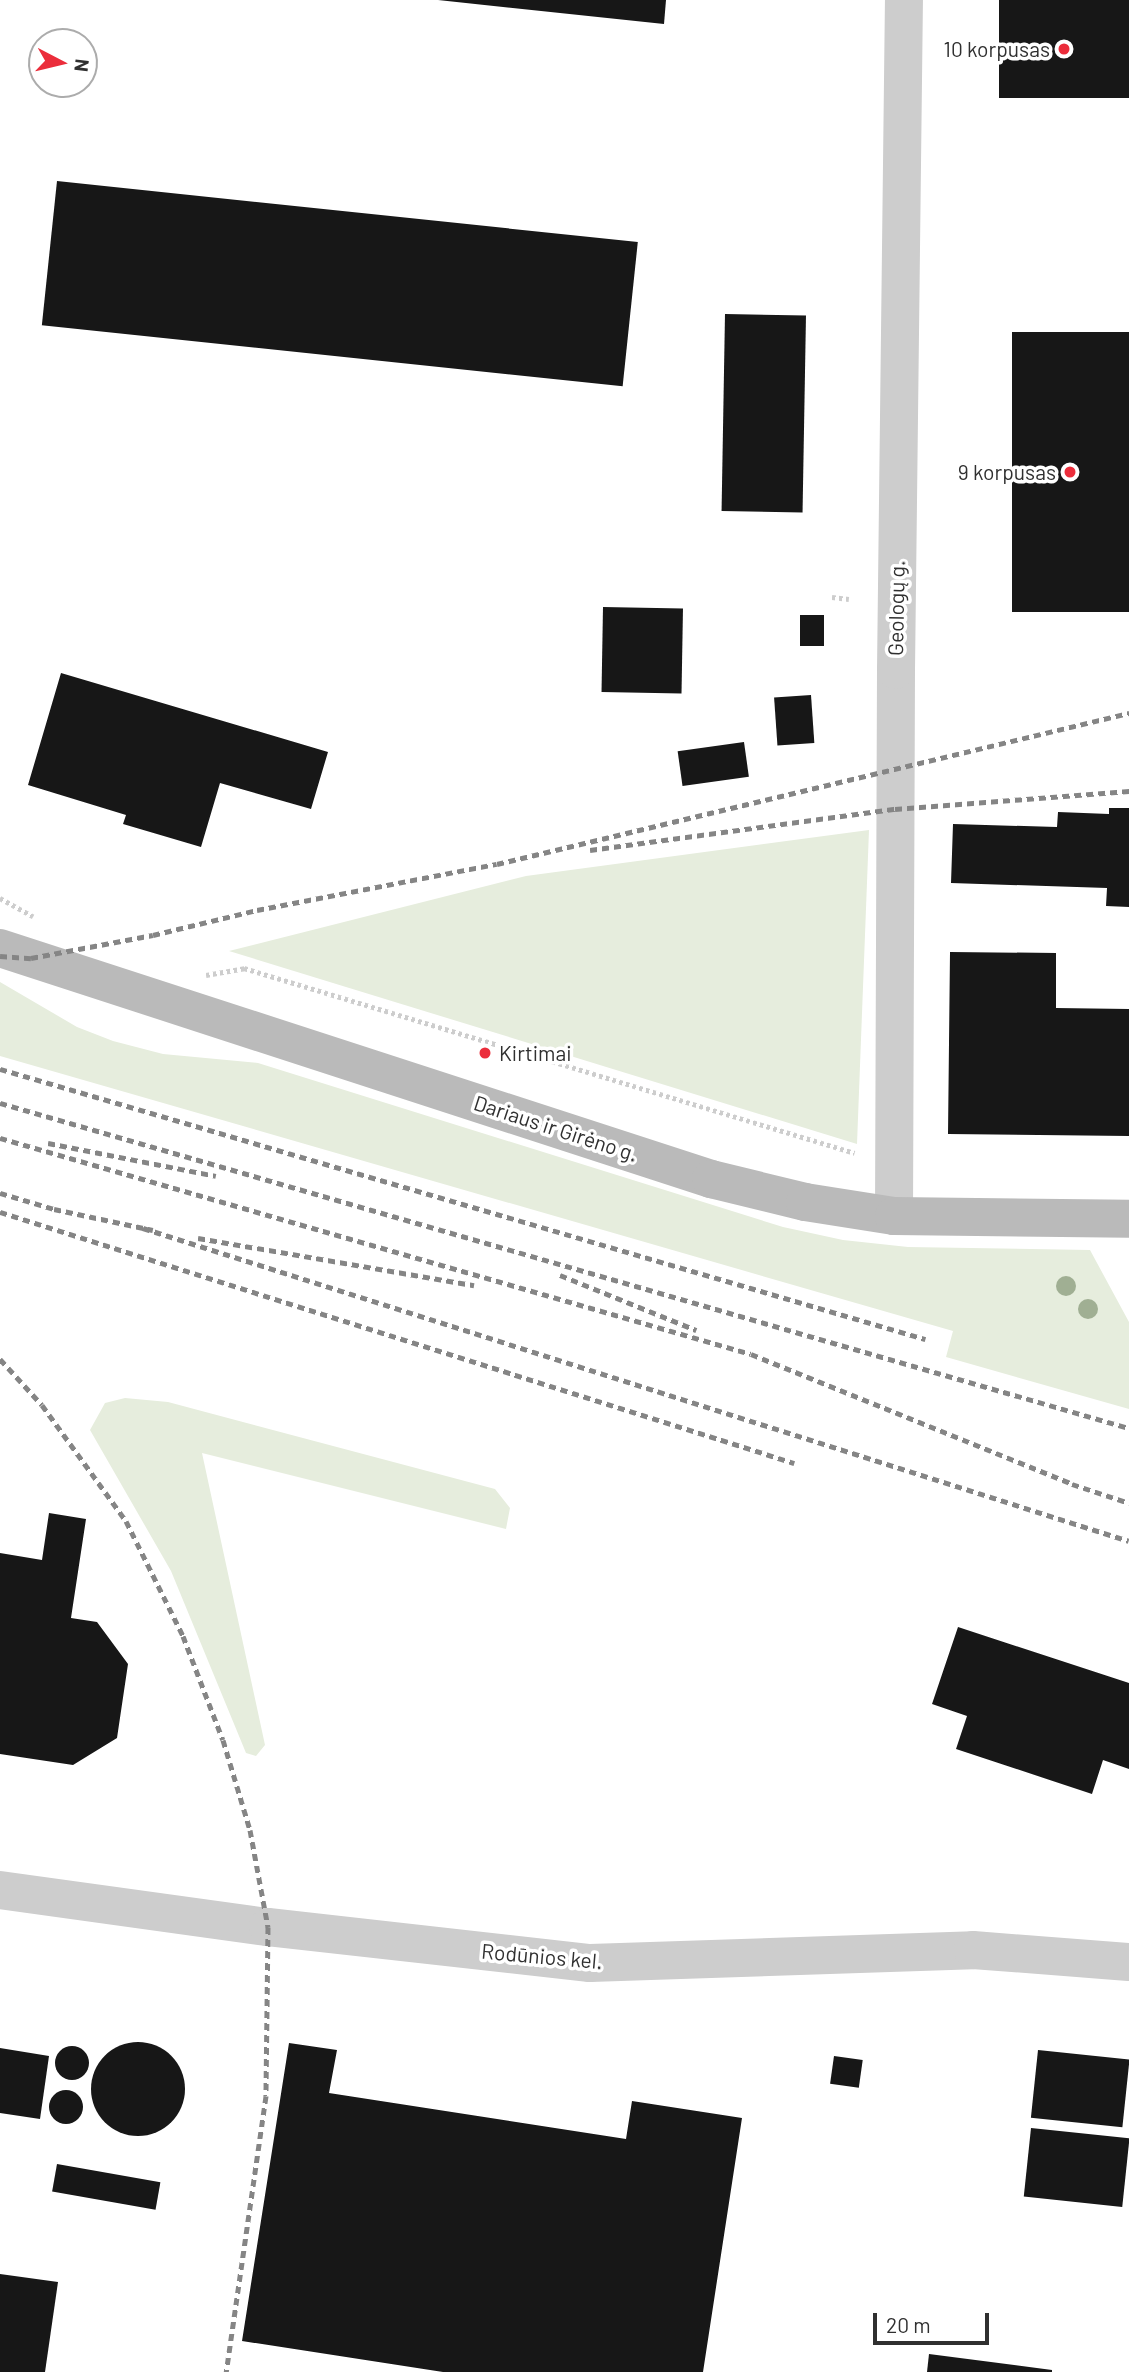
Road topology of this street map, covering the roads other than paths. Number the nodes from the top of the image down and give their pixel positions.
1 (904, 0) edge
2 (0, 948) edge
3 (894, 1216) junction
4 (1129, 1219) edge
5 (0, 1890) edge
6 (1129, 1962) edge

1 - 3 street, Geologų g.
2 - 3 street, Dariaus ir Girėno g.
3 - 4 street, Dariaus ir Girėno g.
5 - 6 street, Rodūnios kel.

